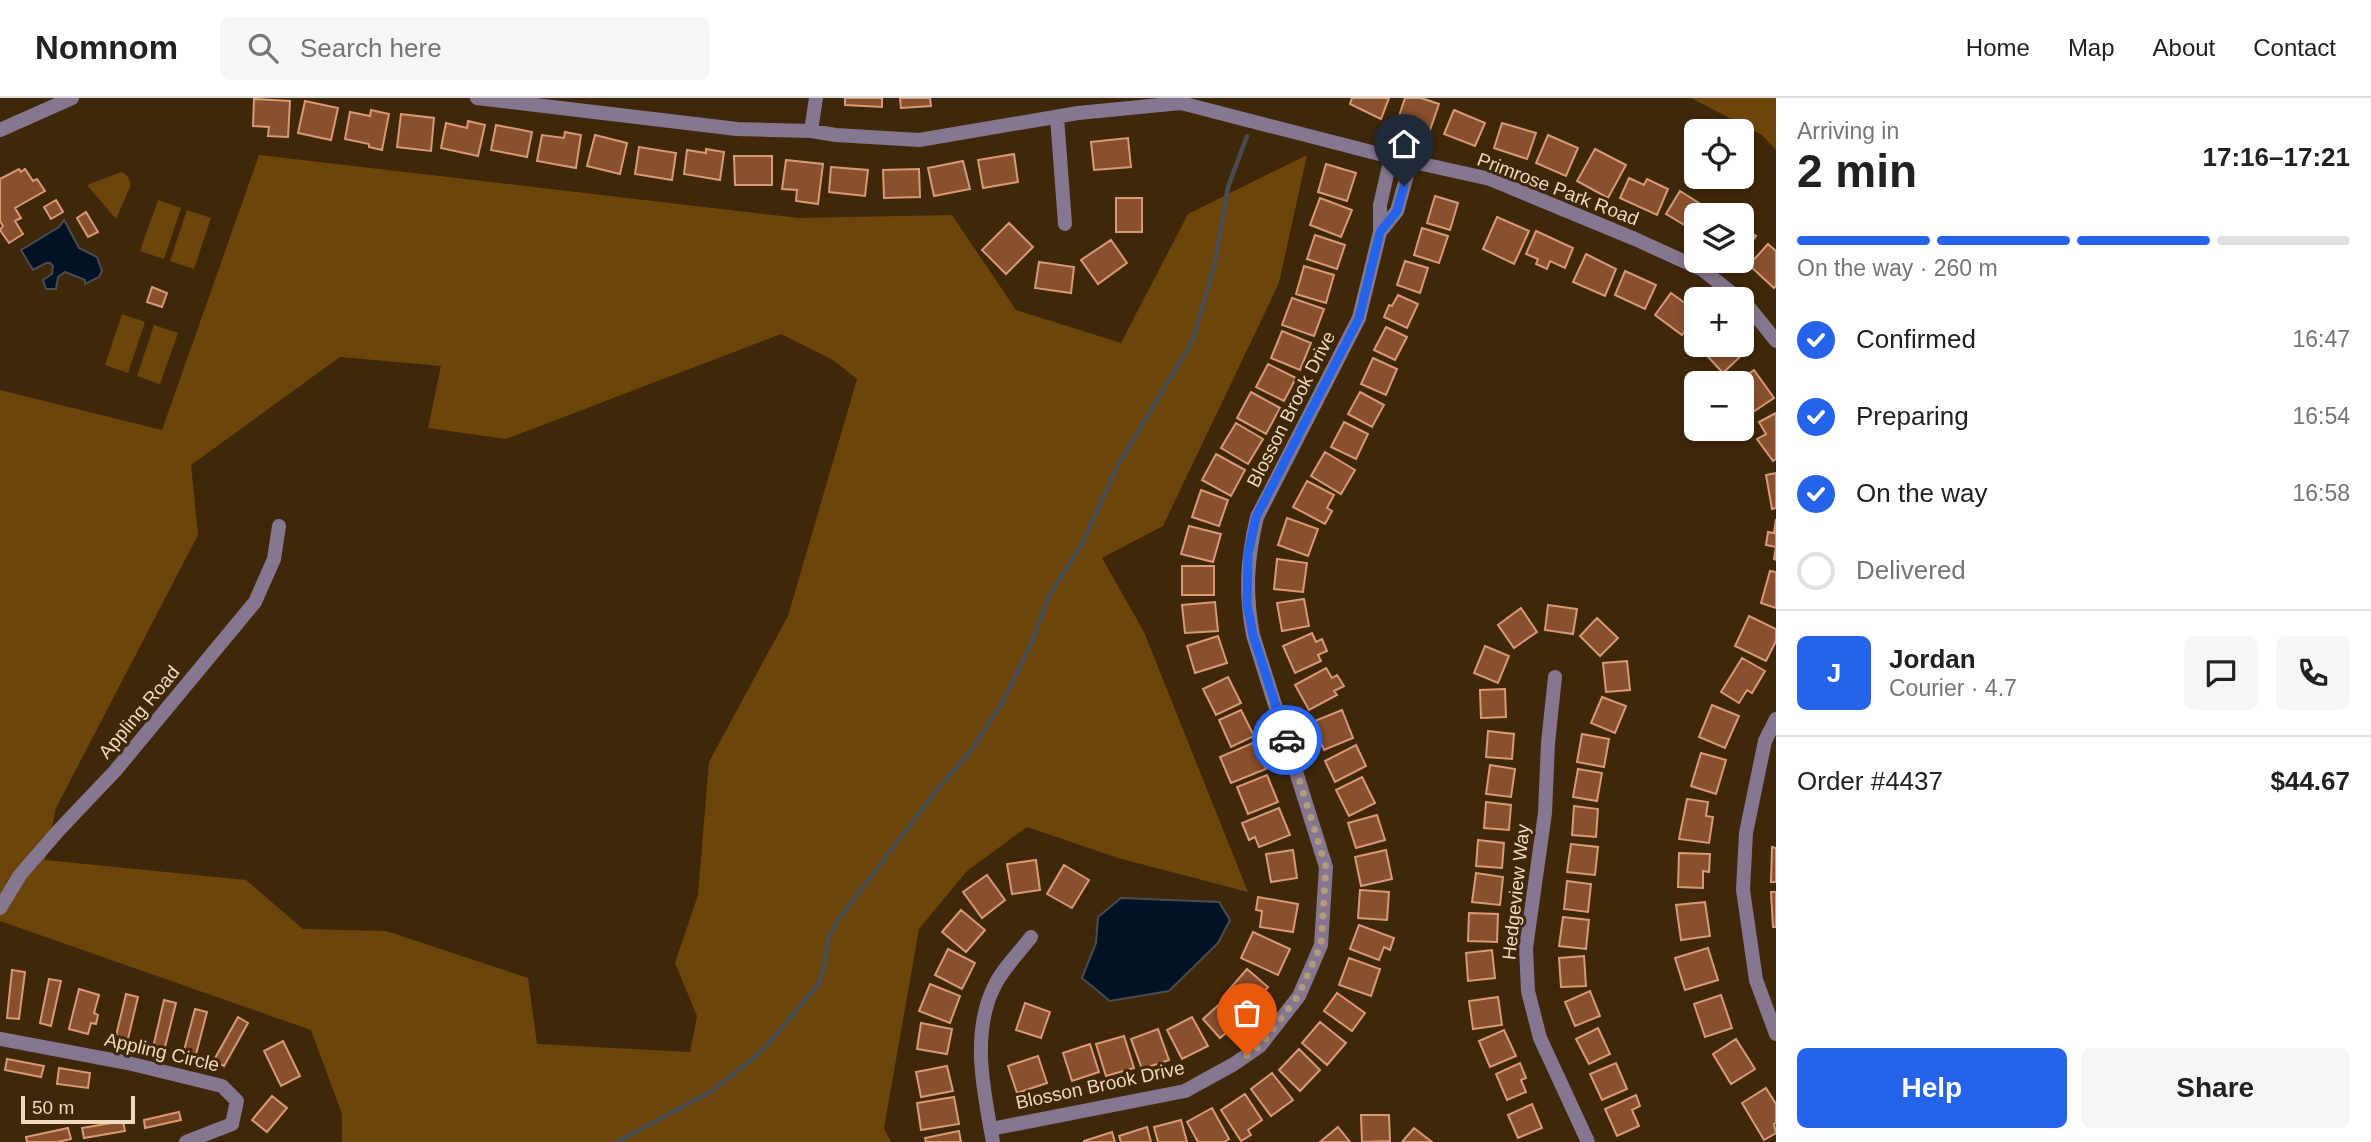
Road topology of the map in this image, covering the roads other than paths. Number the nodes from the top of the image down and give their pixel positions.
1 (72, 98) edge
2 (477, 98) edge
3 (816, 98) edge
4 (1057, 117) junction
5 (0, 130) edge
6 (811, 131) junction
7 (1391, 157) junction
8 (1411, 161) junction
9 (1065, 224) dead end
10 (1380, 232) junction
11 (1723, 287) edge
12 (1754, 314) edge
13 (1776, 341) edge
14 (279, 526) dead end
15 (1555, 677) dead end
16 (1776, 719) edge
17 (0, 908) edge
18 (1031, 937) dead end
19 (1776, 1034) edge
20 (0, 1039) edge
21 (992, 1135) edge
22 (187, 1142) edge
23 (1588, 1142) edge

1 - 5 street
2 - 6 street, Primrose Park Road
3 - 6 street
4 - 6 street, Primrose Park Road
4 - 7 street, Primrose Park Road
4 - 9 street
7 - 8 street, Primrose Park Road
7 - 10 street, Blosson Brook Drive
8 - 10 street, Blosson Brook Drive
8 - 11 street, Primrose Park Road
10 - 21 street, Blosson Brook Drive
12 - 13 street, Primrose Park Road
14 - 17 street, Appling Road
15 - 23 street, Hedgeview Way
16 - 19 street
18 - 21 street
20 - 22 street, Appling Circle

